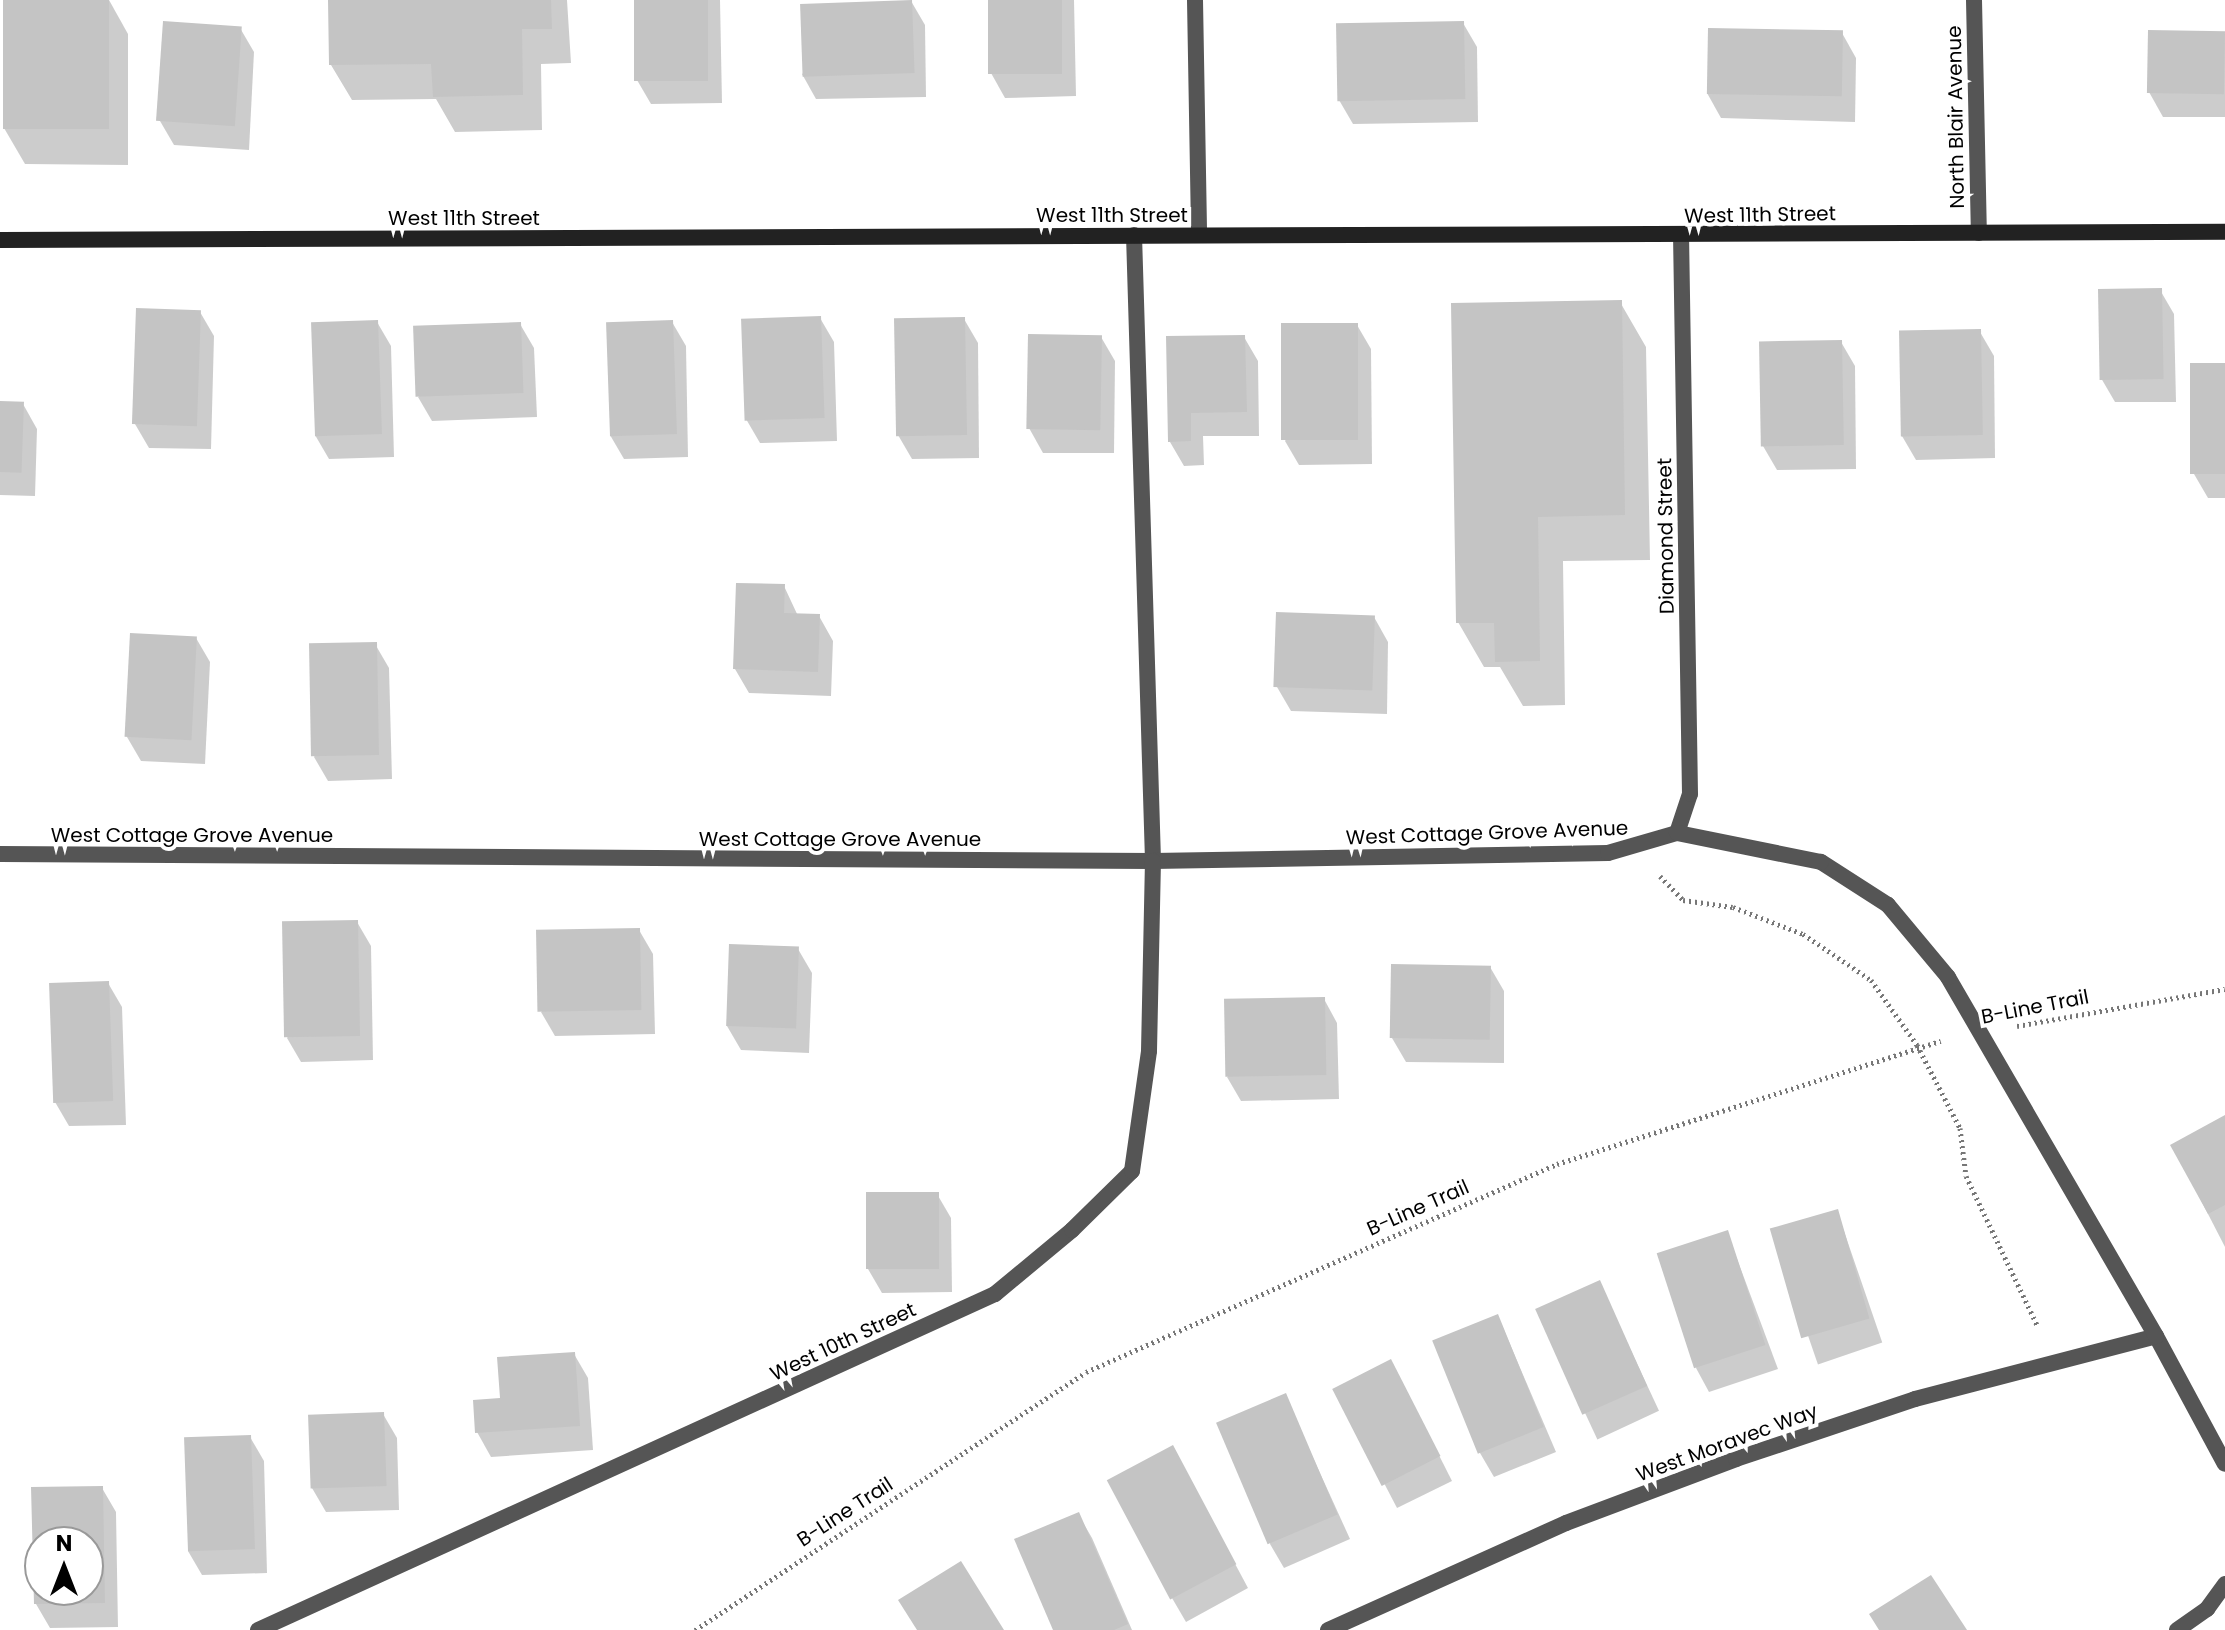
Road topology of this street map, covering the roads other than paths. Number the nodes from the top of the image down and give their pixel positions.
1 (1195, 0) edge
2 (1974, 0) edge
3 (2225, 232) edge
4 (1979, 233) junction
5 (1134, 235) junction
6 (1199, 235) junction
7 (1681, 236) junction
8 (0, 240) edge
9 (1677, 833) junction
10 (0, 854) edge
11 (1153, 861) junction
12 (2156, 1336) junction
13 (2225, 1464) edge
14 (2225, 1584) edge
15 (258, 1630) edge
16 (1328, 1630) edge
17 (2177, 1630) edge

1 - 6 street
2 - 4 street, North Blair Avenue
3 - 4 street, West 11th Street
4 - 7 street, West 11th Street
5 - 6 street, West 11th Street
5 - 8 street, West 11th Street
5 - 11 street, West 10th Street
6 - 7 street, West 11th Street
7 - 9 street, Diamond Street
9 - 11 street, West Cottage Grove Avenue
9 - 12 street
10 - 11 street, West Cottage Grove Avenue
11 - 15 street, West 10th Street
12 - 13 street
12 - 16 street, West Moravec Way
14 - 17 street

